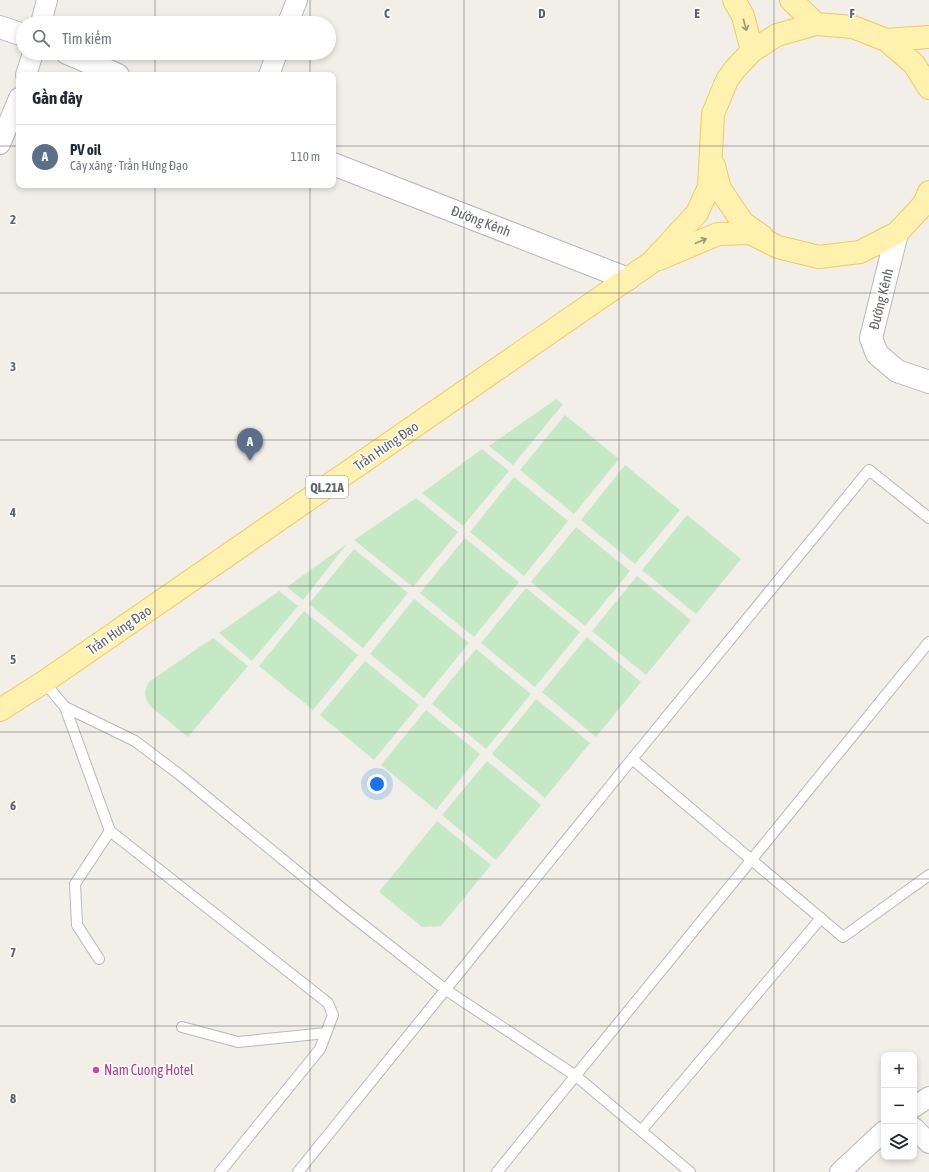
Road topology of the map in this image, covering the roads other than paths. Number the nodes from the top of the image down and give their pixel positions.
1 (47, 0) edge
2 (297, 0) edge
3 (734, 0) edge
4 (792, 0) edge
5 (43, 16) edge
6 (291, 16) edge
7 (816, 24) junction
8 (0, 27) edge
9 (16, 33) edge
10 (929, 37) edge
11 (886, 40) junction
12 (752, 51) junction
13 (31, 60) edge
14 (83, 60) edge
15 (274, 60) edge
16 (27, 72) edge
17 (111, 72) edge
18 (270, 72) edge
19 (929, 88) edge
20 (16, 105) edge
21 (0, 144) edge
22 (710, 152) junction
23 (336, 165) edge
24 (929, 192) edge
25 (896, 233) junction
26 (778, 247) junction
27 (652, 262) junction
28 (628, 279) junction
29 (929, 382) edge
30 (929, 518) edge
31 (929, 642) edge
32 (44, 682) junction
33 (65, 707) junction
34 (0, 710) edge
35 (632, 759) junction
36 (110, 831) junction
37 (752, 861) junction
38 (929, 874) edge
39 (821, 918) junction
40 (99, 959) dead end
41 (446, 990) junction
42 (182, 1027) dead end
43 (326, 1033) junction
44 (576, 1076) junction
45 (929, 1097) edge
46 (917, 1105) edge
47 (641, 1130) junction
48 (917, 1131) edge
49 (881, 1135) edge
50 (929, 1143) edge
51 (220, 1172) edge
52 (298, 1172) edge
53 (497, 1172) edge
54 (690, 1172) edge
55 (840, 1172) edge

1 - 5 street
2 - 6 street
3 -> 12 main road
4 - 7 main road
7 - 11 main road
7 - 12 main road
8 - 9 street
10 - 11 main road
11 - 19 main road
12 - 22 main road
13 - 16 street
14 - 17 street
15 - 18 street
20 - 21 street
22 - 26 main road
22 - 27 main road
23 - 28 street, Đường Kênh
24 - 25 main road
25 - 26 main road
25 - 29 street, Đường Kênh
27 -> 26 main road
27 - 28 main road, Trần Hưng Đạo / QL.21A
28 - 32 main road, Trần Hưng Đạo / QL.21A
30 - 35 lane
31 - 37 lane
32 - 33 lane
32 - 34 main road, Trần Hưng Đạo / QL.21A
33 - 36 lane
33 - 41 lane
35 - 37 lane
35 - 41 lane
36 - 40 lane
36 - 43 lane
37 - 39 lane
37 - 44 lane
38 - 39 lane
39 - 47 lane
41 - 44 lane
41 - 52 lane
42 - 43 lane
43 - 51 lane
44 - 47 lane
44 - 53 lane
45 - 46 street
47 - 54 lane
48 - 50 street
49 - 55 street

